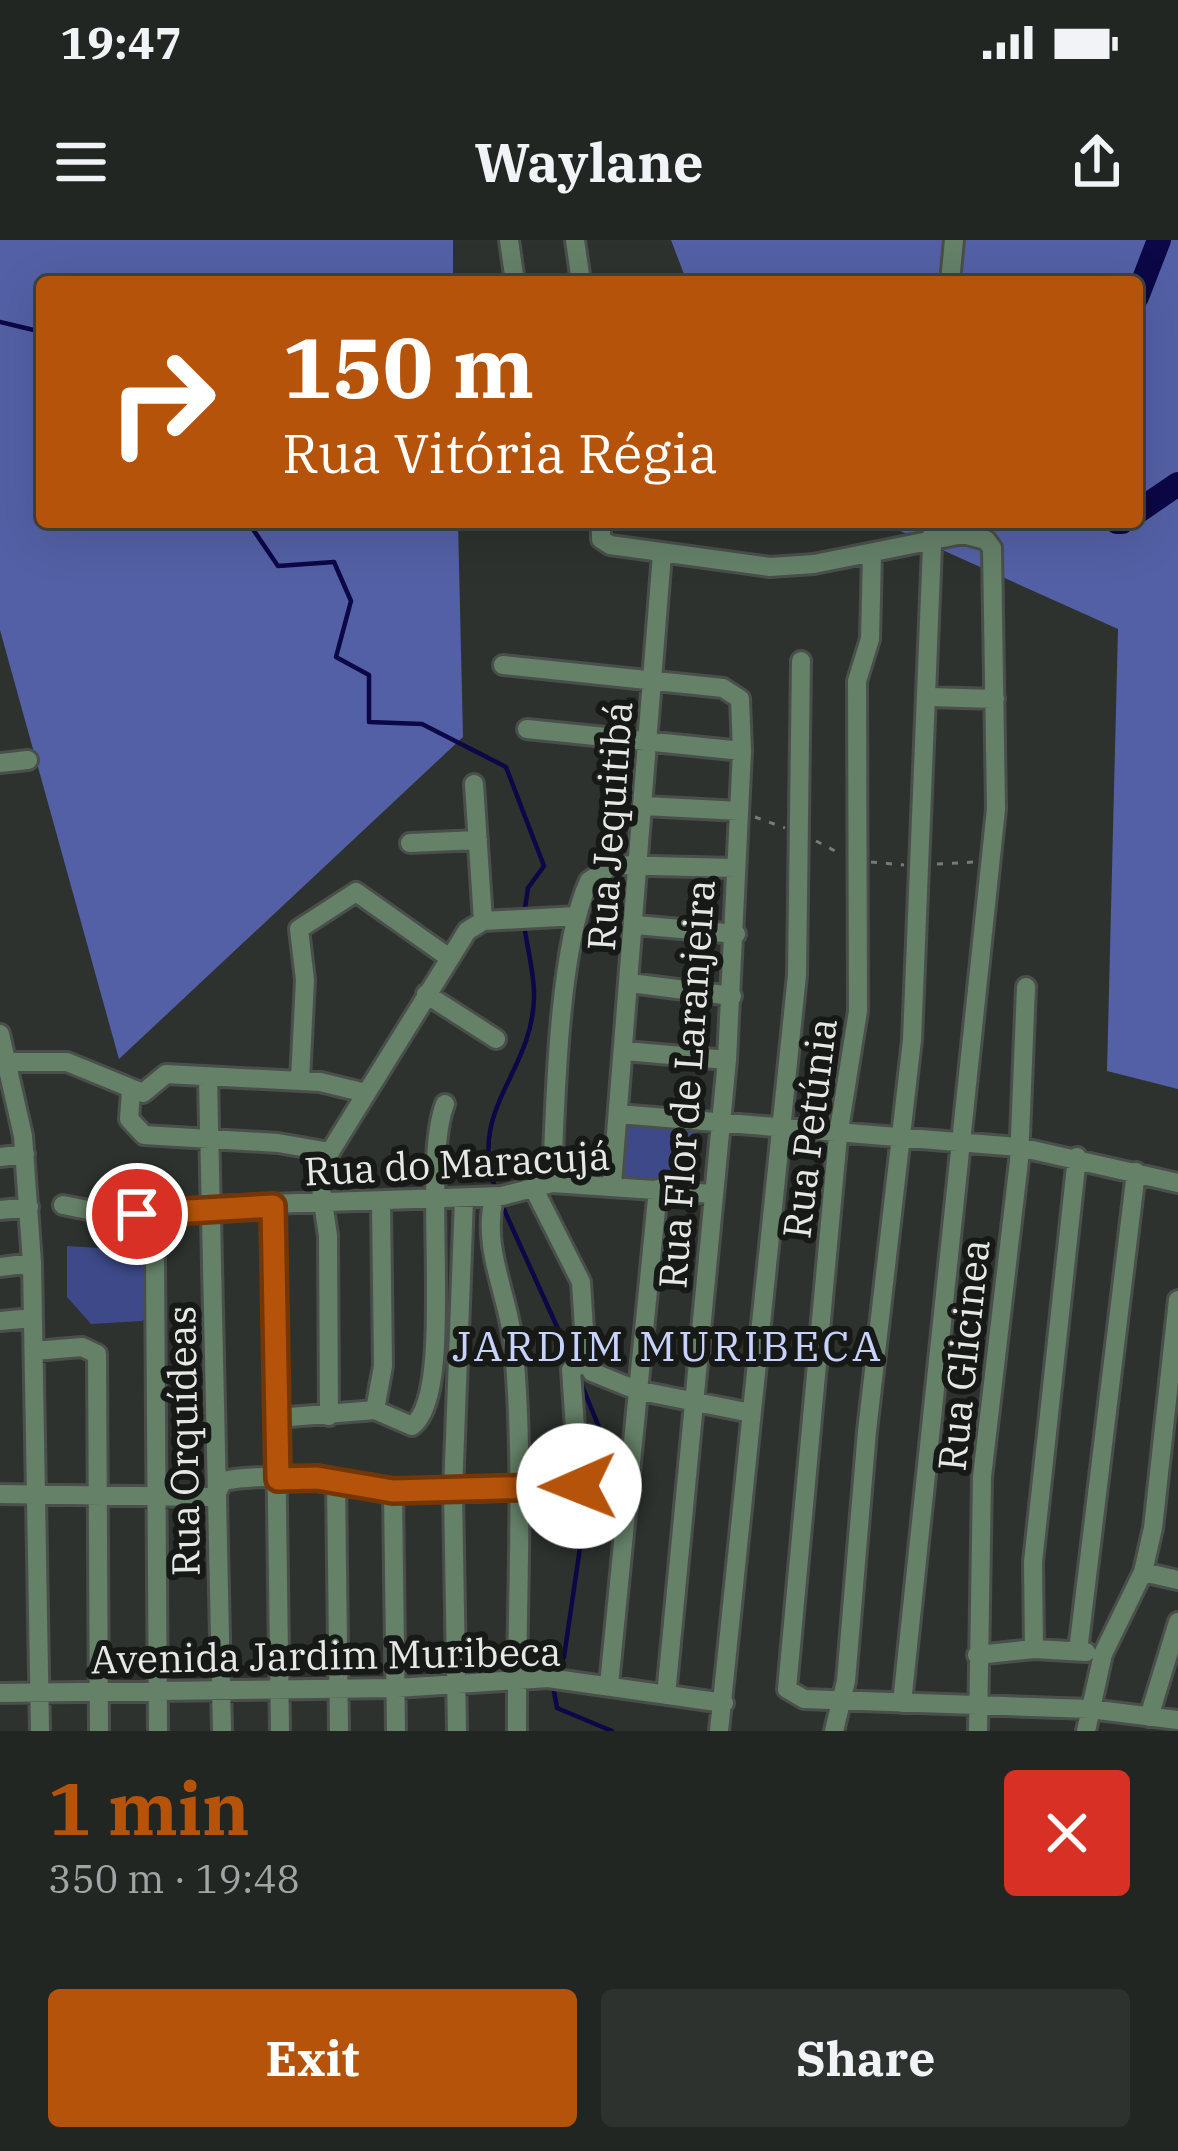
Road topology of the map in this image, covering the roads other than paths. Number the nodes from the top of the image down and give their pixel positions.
1 (509, 240) edge
2 (575, 240) edge
3 (954, 240) edge
4 (514, 276) edge
5 (580, 276) edge
6 (951, 276) edge
7 (601, 528) edge
8 (933, 530) edge
9 (662, 554) junction
10 (872, 554) junction
11 (800, 661) dead end
12 (503, 665) dead end
13 (652, 679) junction
14 (929, 698) junction
15 (995, 699) junction
16 (527, 729) dead end
17 (647, 739) junction
18 (742, 751) junction
19 (28, 760) dead end
20 (0, 764) edge
21 (474, 784) dead end
22 (645, 806) junction
23 (739, 811) junction
24 (478, 840) junction
25 (410, 843) dead end
26 (641, 864) junction
27 (735, 868) junction
28 (578, 916) junction
29 (483, 921) junction
30 (636, 926) junction
31 (736, 934) junction
32 (448, 957) junction
33 (630, 983) junction
34 (1026, 987) dead end
35 (426, 994) junction
36 (732, 996) junction
37 (0, 1034) edge
38 (496, 1039) dead end
39 (625, 1051) junction
40 (728, 1060) junction
41 (10, 1062) junction
42 (208, 1078) junction
43 (300, 1080) junction
44 (131, 1092) junction
45 (366, 1094) junction
46 (8, 1099) edge
47 (446, 1104) dead end
48 (618, 1114) junction
49 (718, 1125) junction
50 (780, 1130) junction
51 (838, 1136) junction
52 (209, 1141) junction
53 (898, 1141) junction
54 (959, 1144) junction
55 (1019, 1147) junction
56 (330, 1152) junction
57 (25, 1154) junction
58 (0, 1157) edge
59 (1077, 1157) junction
60 (1136, 1172) junction
61 (1178, 1183) edge
62 (612, 1184) junction
63 (543, 1186) junction
64 (658, 1189) junction
65 (712, 1194) junction
66 (498, 1197) junction
67 (464, 1198) junction
68 (435, 1200) junction
69 (381, 1203) junction
70 (323, 1204) junction
71 (63, 1205) dead end
72 (213, 1206) junction
73 (273, 1206) junction
74 (29, 1208) junction
75 (0, 1210) edge
76 (155, 1259) dead end
77 (32, 1263) junction
78 (0, 1267) edge
79 (1178, 1300) edge
80 (32, 1318) junction
81 (0, 1320) edge
82 (0, 1342) edge
83 (34, 1351) junction
84 (578, 1365) junction
85 (635, 1390) junction
86 (692, 1402) junction
87 (375, 1410) junction
88 (751, 1413) junction
89 (329, 1416) junction
90 (278, 1418) junction
91 (278, 1479) junction
92 (336, 1481) junction
93 (609, 1484) dead end
94 (579, 1486) junction
95 (518, 1487) junction
96 (393, 1491) junction
97 (453, 1491) junction
98 (0, 1494) edge
99 (38, 1494) junction
100 (215, 1496) junction
101 (95, 1497) junction
102 (155, 1498) junction
103 (1143, 1572) junction
104 (1178, 1580) edge
105 (1178, 1622) edge
106 (1034, 1649) junction
107 (1078, 1651) junction
108 (1103, 1654) junction
109 (977, 1655) junction
110 (517, 1682) junction
111 (458, 1684) junction
112 (609, 1685) junction
113 (397, 1688) junction
114 (280, 1690) junction
115 (339, 1690) junction
116 (221, 1691) junction
117 (0, 1693) edge
118 (40, 1693) junction
119 (99, 1694) junction
120 (158, 1694) junction
121 (667, 1695) junction
122 (841, 1700) junction
123 (724, 1703) junction
124 (902, 1703) junction
125 (980, 1706) junction
126 (1090, 1709) junction
127 (1149, 1717) junction
128 (1178, 1720) edge
129 (40, 1731) edge
130 (98, 1731) edge
131 (158, 1731) edge
132 (221, 1731) edge
133 (280, 1731) edge
134 (339, 1731) edge
135 (396, 1731) edge
136 (457, 1731) edge
137 (517, 1731) edge
138 (719, 1731) edge
139 (833, 1731) edge
140 (978, 1731) edge
141 (1086, 1731) edge

1 - 4 street
2 - 5 street
3 - 6 street
7 - 9 street
8 - 10 street
8 - 14 street
8 - 15 street
9 - 10 street
9 - 13 street, Rua Jequitibá
10 - 51 street, Rua Petúnia
11 - 50 street
12 - 13 street
13 - 17 street, Rua Jequitibá
13 - 18 street, Rua Flor de Laranjeira
14 - 15 street
14 - 53 street
15 - 54 street
16 - 17 street
17 - 18 street
17 - 22 street, Rua Jequitibá
18 - 23 street, Rua Flor de Laranjeira
19 - 20 street
21 - 24 street
22 - 23 street
22 - 26 street, Rua Jequitibá
23 - 27 street, Rua Flor de Laranjeira
24 - 25 street
24 - 29 street
26 - 27 street
26 - 28 street
26 - 30 street, Rua Jequitibá
27 - 31 street, Rua Flor de Laranjeira
28 - 29 street
28 - 63 street
29 - 32 street
30 - 31 street
30 - 33 street, Rua Jequitibá
31 - 36 street, Rua Flor de Laranjeira
32 - 35 street
32 - 43 street
33 - 36 street
33 - 39 street, Rua Jequitibá
34 - 55 street, Rua Glicinea
35 - 38 street
35 - 45 street
36 - 40 street, Rua Flor de Laranjeira
37 - 41 street
39 - 40 street
39 - 48 street, Rua Jequitibá
40 - 49 street, Rua Flor de Laranjeira
41 - 44 street
41 - 46 street
42 - 43 street
42 - 44 street
42 - 52 street, Rua Orquídeas
43 - 45 street
44 - 52 street
45 - 56 street
46 - 57 street
47 - 68 street
48 - 49 street
48 - 62 street, Rua Jequitibá
49 - 50 street
49 - 65 street, Rua Flor de Laranjeira
50 - 51 street
50 - 88 street
51 - 53 street
51 - 122 street, Rua Petúnia
52 - 56 street
52 - 72 street, Rua Orquídeas
53 - 54 street
53 - 122 street
54 - 55 street
54 - 124 street
55 - 59 street
55 - 109 street, Rua Glicinea
56 - 70 street
57 - 58 street
57 - 74 street
59 - 60 street
59 - 106 street
60 - 61 street
60 - 107 street
62 - 63 street, Rua do Maracujá
62 - 64 street, Rua do Maracujá
63 - 66 street, Rua do Maracujá
63 - 84 street
64 - 65 street, Rua do Maracujá
64 - 85 street
65 - 86 street, Rua Flor de Laranjeira
66 - 67 street, Rua do Maracujá
66 - 95 street
67 - 68 street, Rua do Maracujá
67 - 97 street
68 - 69 street, Rua do Maracujá
68 - 87 street
69 - 70 street, Rua do Maracujá
69 - 87 street
70 - 73 street, Rua do Maracujá
70 - 89 street
71 - 72 street, Rua do Maracujá
72 - 73 street, Rua do Maracujá
72 - 100 street, Rua Orquídeas
73 - 90 street
74 - 75 street
74 - 77 street
76 - 102 street
77 - 78 street
77 - 80 street
79 - 103 street
80 - 81 street
80 - 83 street
81 - 82 street
83 - 99 street
83 - 101 street
84 - 85 street
84 - 94 street
85 - 86 street
85 - 112 street
86 - 88 street
86 - 121 street, Rua Flor de Laranjeira
87 - 89 street
88 - 123 street
89 - 90 street
90 - 91 street
91 - 92 street
91 - 100 street
91 - 114 street
92 - 96 street
92 - 115 street
93 - 94 street
94 - 95 street
95 - 97 street
95 - 110 street
96 - 97 street
96 - 113 street
97 - 111 street
98 - 99 street
99 - 101 street
99 - 118 street
100 - 102 street
100 - 116 street, Rua Orquídeas
101 - 102 street
101 - 119 street
102 - 120 street
103 - 104 street
103 - 108 street
105 - 127 street
106 - 107 street
106 - 109 street
107 - 108 street
108 - 126 street
109 - 125 street, Rua Glicinea
110 - 111 street, Avenida Jardim Muribeca
110 - 112 street, Avenida Jardim Muribeca
110 - 137 street
111 - 113 street, Avenida Jardim Muribeca
111 - 136 street
112 - 121 street, Avenida Jardim Muribeca
113 - 115 street, Avenida Jardim Muribeca
113 - 135 street
114 - 115 street, Avenida Jardim Muribeca
114 - 116 street, Avenida Jardim Muribeca
114 - 133 street
115 - 134 street
116 - 120 street, Avenida Jardim Muribeca
116 - 132 street, Rua Orquídeas
117 - 118 street, Avenida Jardim Muribeca
118 - 119 street, Avenida Jardim Muribeca
118 - 129 street
119 - 120 street, Avenida Jardim Muribeca
119 - 130 street
120 - 131 street
121 - 123 street, Avenida Jardim Muribeca
122 - 124 street
122 - 139 street
123 - 138 street
124 - 125 street
125 - 126 street
125 - 140 street, Rua Glicinea
126 - 127 street
126 - 141 street
127 - 128 street

